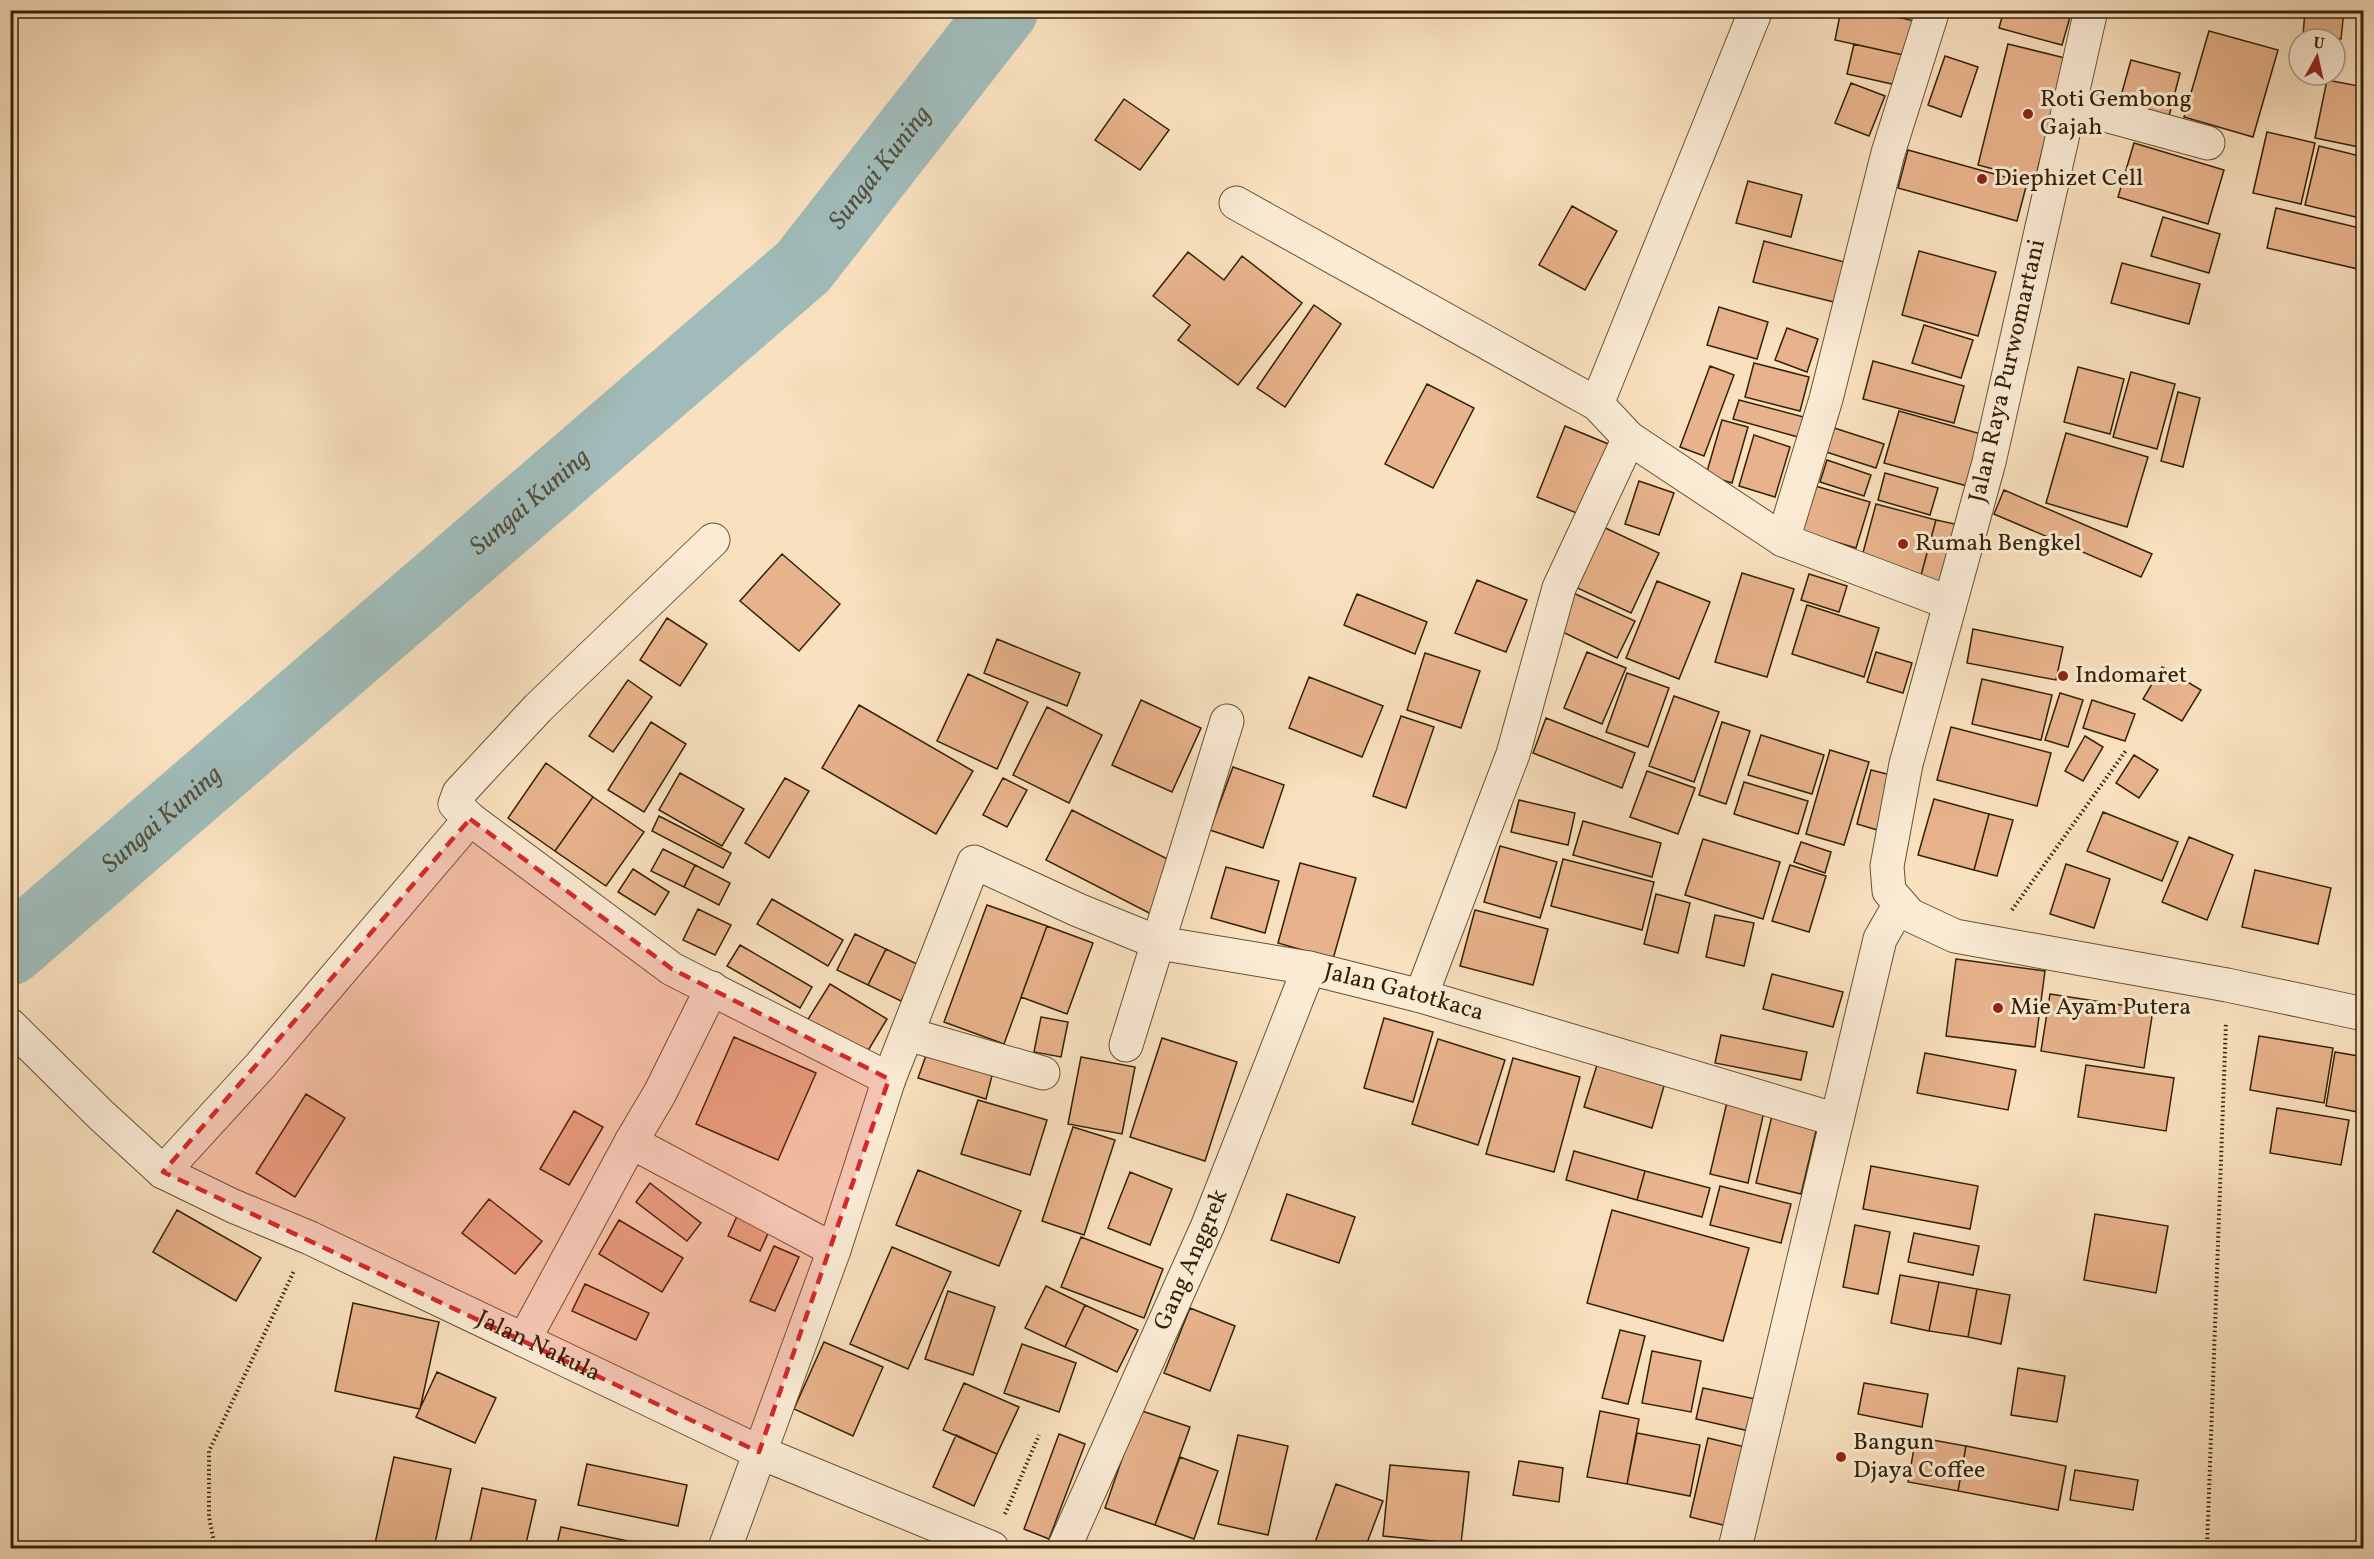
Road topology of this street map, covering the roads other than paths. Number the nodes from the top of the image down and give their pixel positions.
1 (1756, 10) edge
2 (1933, 10) edge
3 (2091, 10) edge
4 (2069, 105) junction
5 (2208, 143) dead end
6 (1236, 203) dead end
7 (1597, 404) junction
8 (1629, 438) junction
9 (713, 540) dead end
10 (1783, 540) junction
11 (1950, 603) junction
12 (1227, 720) dead end
13 (470, 819) junction
14 (1900, 904) junction
15 (1159, 943) junction
16 (1309, 968) junction
17 (711, 988) junction
18 (1421, 996) junction
19 (2364, 1014) edge
20 (10, 1025) edge
21 (907, 1034) junction
22 (1126, 1045) dead end
23 (1043, 1073) dead end
24 (889, 1079) junction
25 (1837, 1120) junction
26 (631, 1142) junction
27 (163, 1172) junction
28 (834, 1250) junction
29 (524, 1340) junction
30 (759, 1452) junction
31 (725, 1548) edge
32 (991, 1548) edge
33 (1064, 1548) edge
34 (1735, 1548) edge

1 - 7 street
2 - 10 street
3 - 4 street, Jalan Raya Purwomartani
4 - 5 street
4 - 11 street, Jalan Raya Purwomartani
6 - 7 street
7 - 8 street
8 - 10 street
8 - 18 street
9 - 13 street
10 - 11 street
11 - 14 street, Jalan Raya Purwomartani
12 - 15 street
13 - 17 street
13 - 27 street
14 - 19 street
14 - 25 street
15 - 16 street, Jalan Gatotkaca
15 - 21 street, Jalan Gatotkaca
15 - 22 street
16 - 18 street, Jalan Gatotkaca
16 - 33 street, Gang Anggrek
17 - 24 street
17 - 26 street
18 - 25 street, Jalan Gatotkaca
20 - 27 street, Jalan Nakula
21 - 23 street
21 - 24 street
24 - 28 street
25 - 34 street
26 - 28 street
26 - 29 street
27 - 29 street, Jalan Nakula
28 - 30 street
29 - 30 street, Jalan Nakula
30 - 31 street
30 - 32 street, Jalan Nakula

